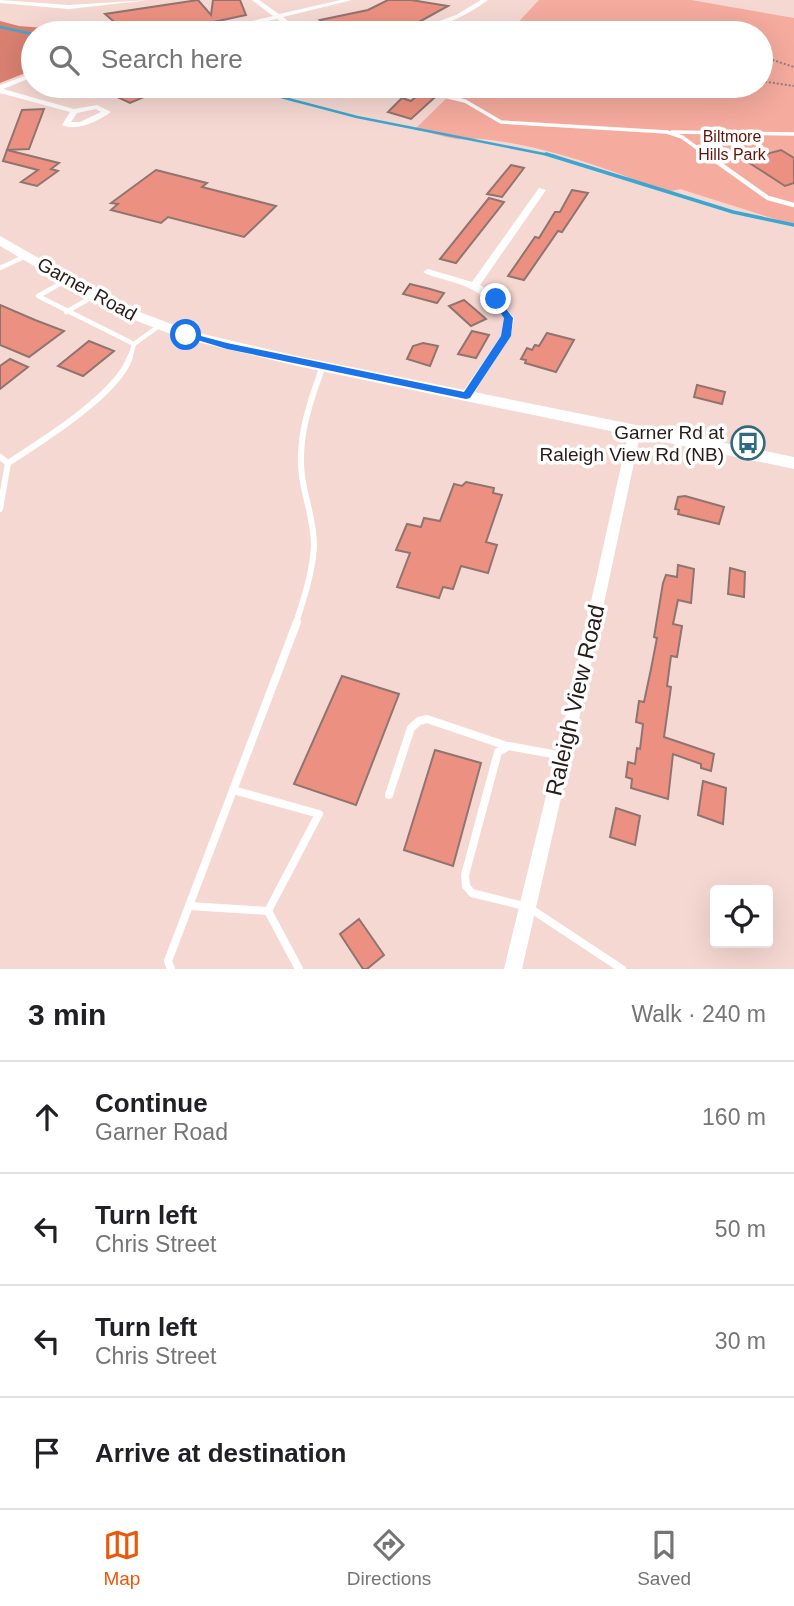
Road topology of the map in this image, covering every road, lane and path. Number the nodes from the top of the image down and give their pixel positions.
1 (147, 0) edge
2 (255, 0) edge
3 (349, 0) edge
4 (485, 0) edge
5 (0, 1) edge
6 (119, 2) edge
7 (278, 17) junction
8 (260, 21) edge
9 (284, 21) edge
10 (444, 21) edge
11 (773, 61) edge
12 (794, 67) edge
13 (21, 80) edge
14 (773, 83) edge
15 (794, 86) edge
16 (0, 90) edge
17 (21, 96) edge
18 (28, 98) edge
19 (450, 98) edge
20 (74, 111) dead end
21 (667, 132) junction
22 (794, 134) edge
23 (542, 190) dead end
24 (794, 205) edge
25 (0, 240) edge
26 (26, 256) junction
27 (0, 268) edge
28 (428, 272) dead end
29 (67, 280) junction
30 (475, 285) junction
31 (94, 296) junction
32 (66, 312) junction
33 (159, 326) junction
34 (134, 344) junction
35 (323, 366) junction
36 (466, 396) junction
37 (635, 430) junction
38 (0, 457) edge
39 (8, 463) junction
40 (794, 463) edge
41 (0, 509) edge
42 (509, 747) junction
43 (563, 756) junction
44 (233, 790) junction
45 (389, 795) dead end
46 (189, 906) junction
47 (527, 907) junction
48 (268, 911) junction
49 (168, 966) edge
50 (299, 969) edge
51 (513, 969) edge
52 (622, 969) edge

1 - 6 street
2 - 7 street
3 - 7 street
4 - 10 street
5 - 6 street
7 - 8 street
7 - 9 street
11 - 12 path
13 - 16 street
14 - 15 path
16 - 17 street
18 - 20 street
19 - 21 lane
21 - 22 lane
21 - 24 lane
23 - 30 street
25 - 26 main road, Garner Road
26 - 27 lane
26 - 29 main road, Garner Road
28 - 30 street
29 - 31 main road, Garner Road
29 - 32 lane
30 - 36 street
31 - 32 lane
31 - 33 main road, Garner Road
32 - 34 lane
33 - 34 lane
33 - 35 main road, Garner Road
34 - 39 lane
35 - 36 main road, Garner Road
35 - 44 lane
36 - 37 main road, Garner Road
37 - 40 main road, Garner Road
37 - 43 street, Raleigh View Road
38 - 39 lane
39 - 41 lane
42 - 43 lane
42 - 45 lane
42 - 47 lane
43 - 47 street, Raleigh View Road
44 - 46 lane
44 - 48 lane
46 - 48 lane
46 - 49 lane
47 - 51 street, Raleigh View Road
47 - 52 lane
48 - 50 lane

